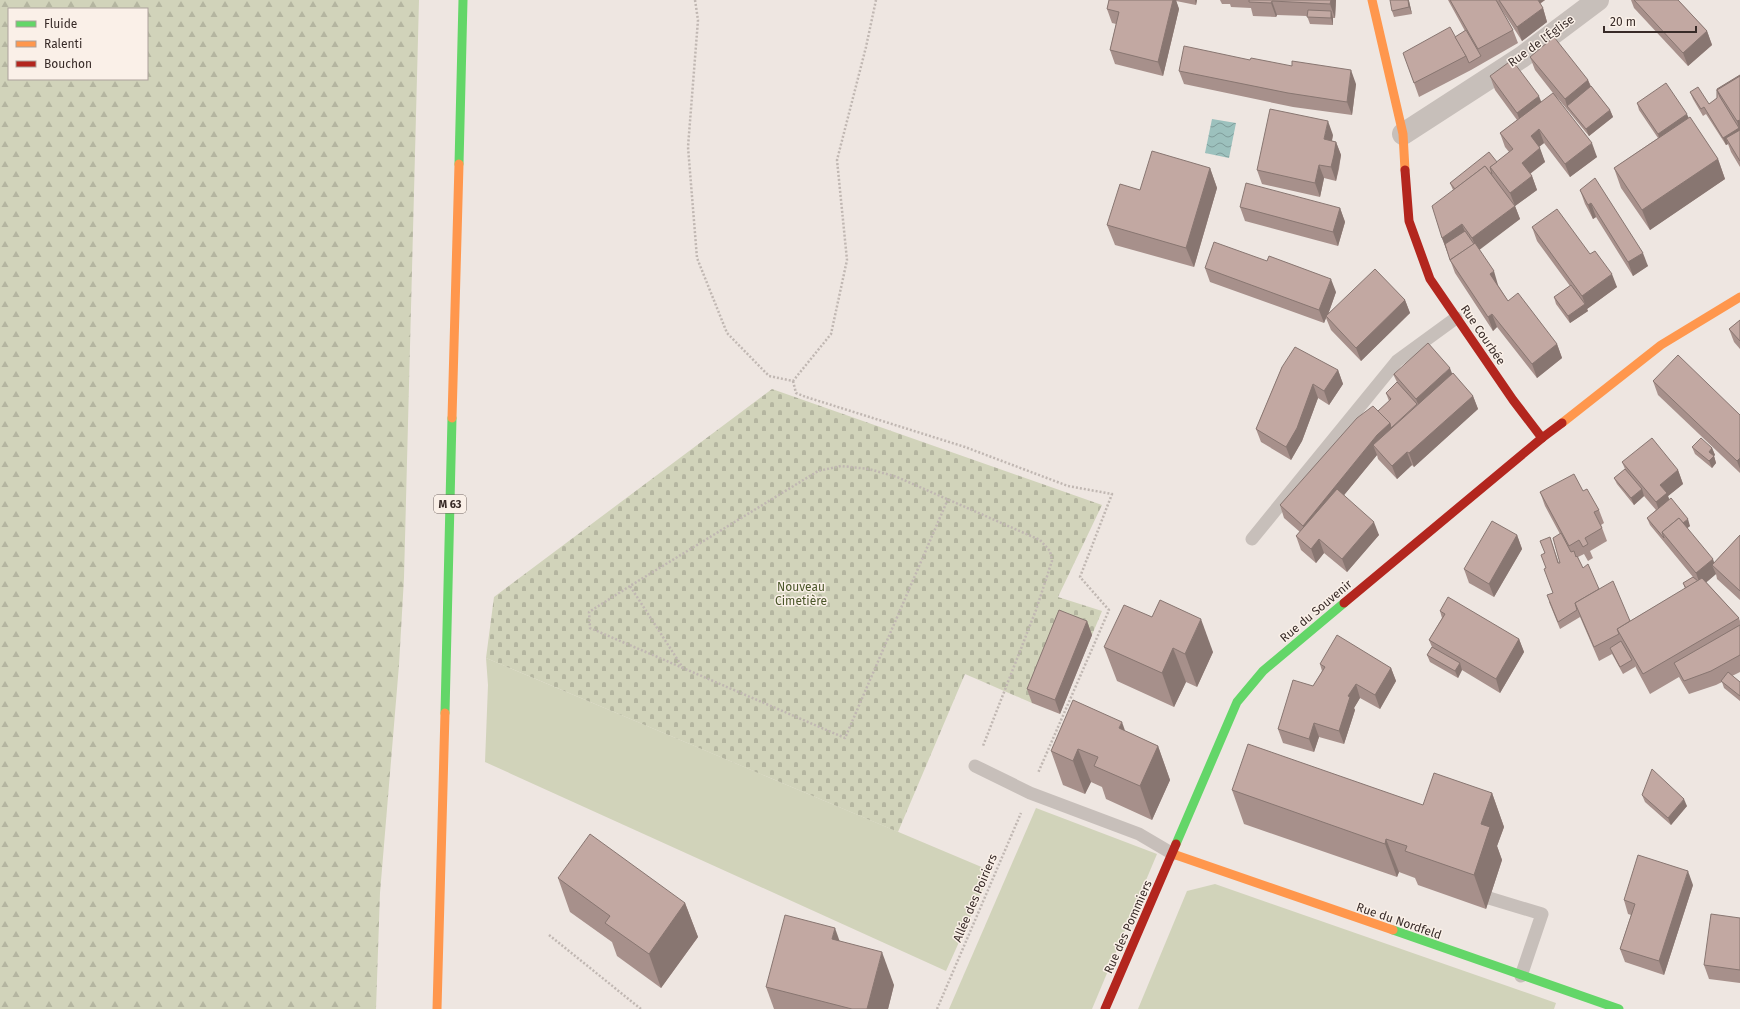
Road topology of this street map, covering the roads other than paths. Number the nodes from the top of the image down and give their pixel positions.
1 (463, 0) edge
2 (1372, 0) edge
3 (1598, 0) edge
4 (1403, 134) junction
5 (1740, 297) edge
6 (1456, 318) junction
7 (1542, 438) junction
8 (1252, 539) dead end
9 (974, 766) road end
10 (1173, 854) junction
11 (1489, 898) dead end
12 (1521, 976) junction
13 (437, 1009) edge
14 (1105, 1009) edge
15 (1619, 1009) edge

1 - 13 street, M 63
2 - 4 street, Rue Courbée
3 - 4 street, Rue de l'Église
4 - 6 street, Rue Courbée
5 - 7 street
6 - 7 street, Rue Courbée
6 - 8 lane
7 - 10 street, Rue du Souvenir
9 - 10 lane
10 - 12 street, Rue du Nordfeld
10 - 14 street, Rue des Pommiers
11 - 12 lane
12 - 15 street, Rue du Nordfeld

